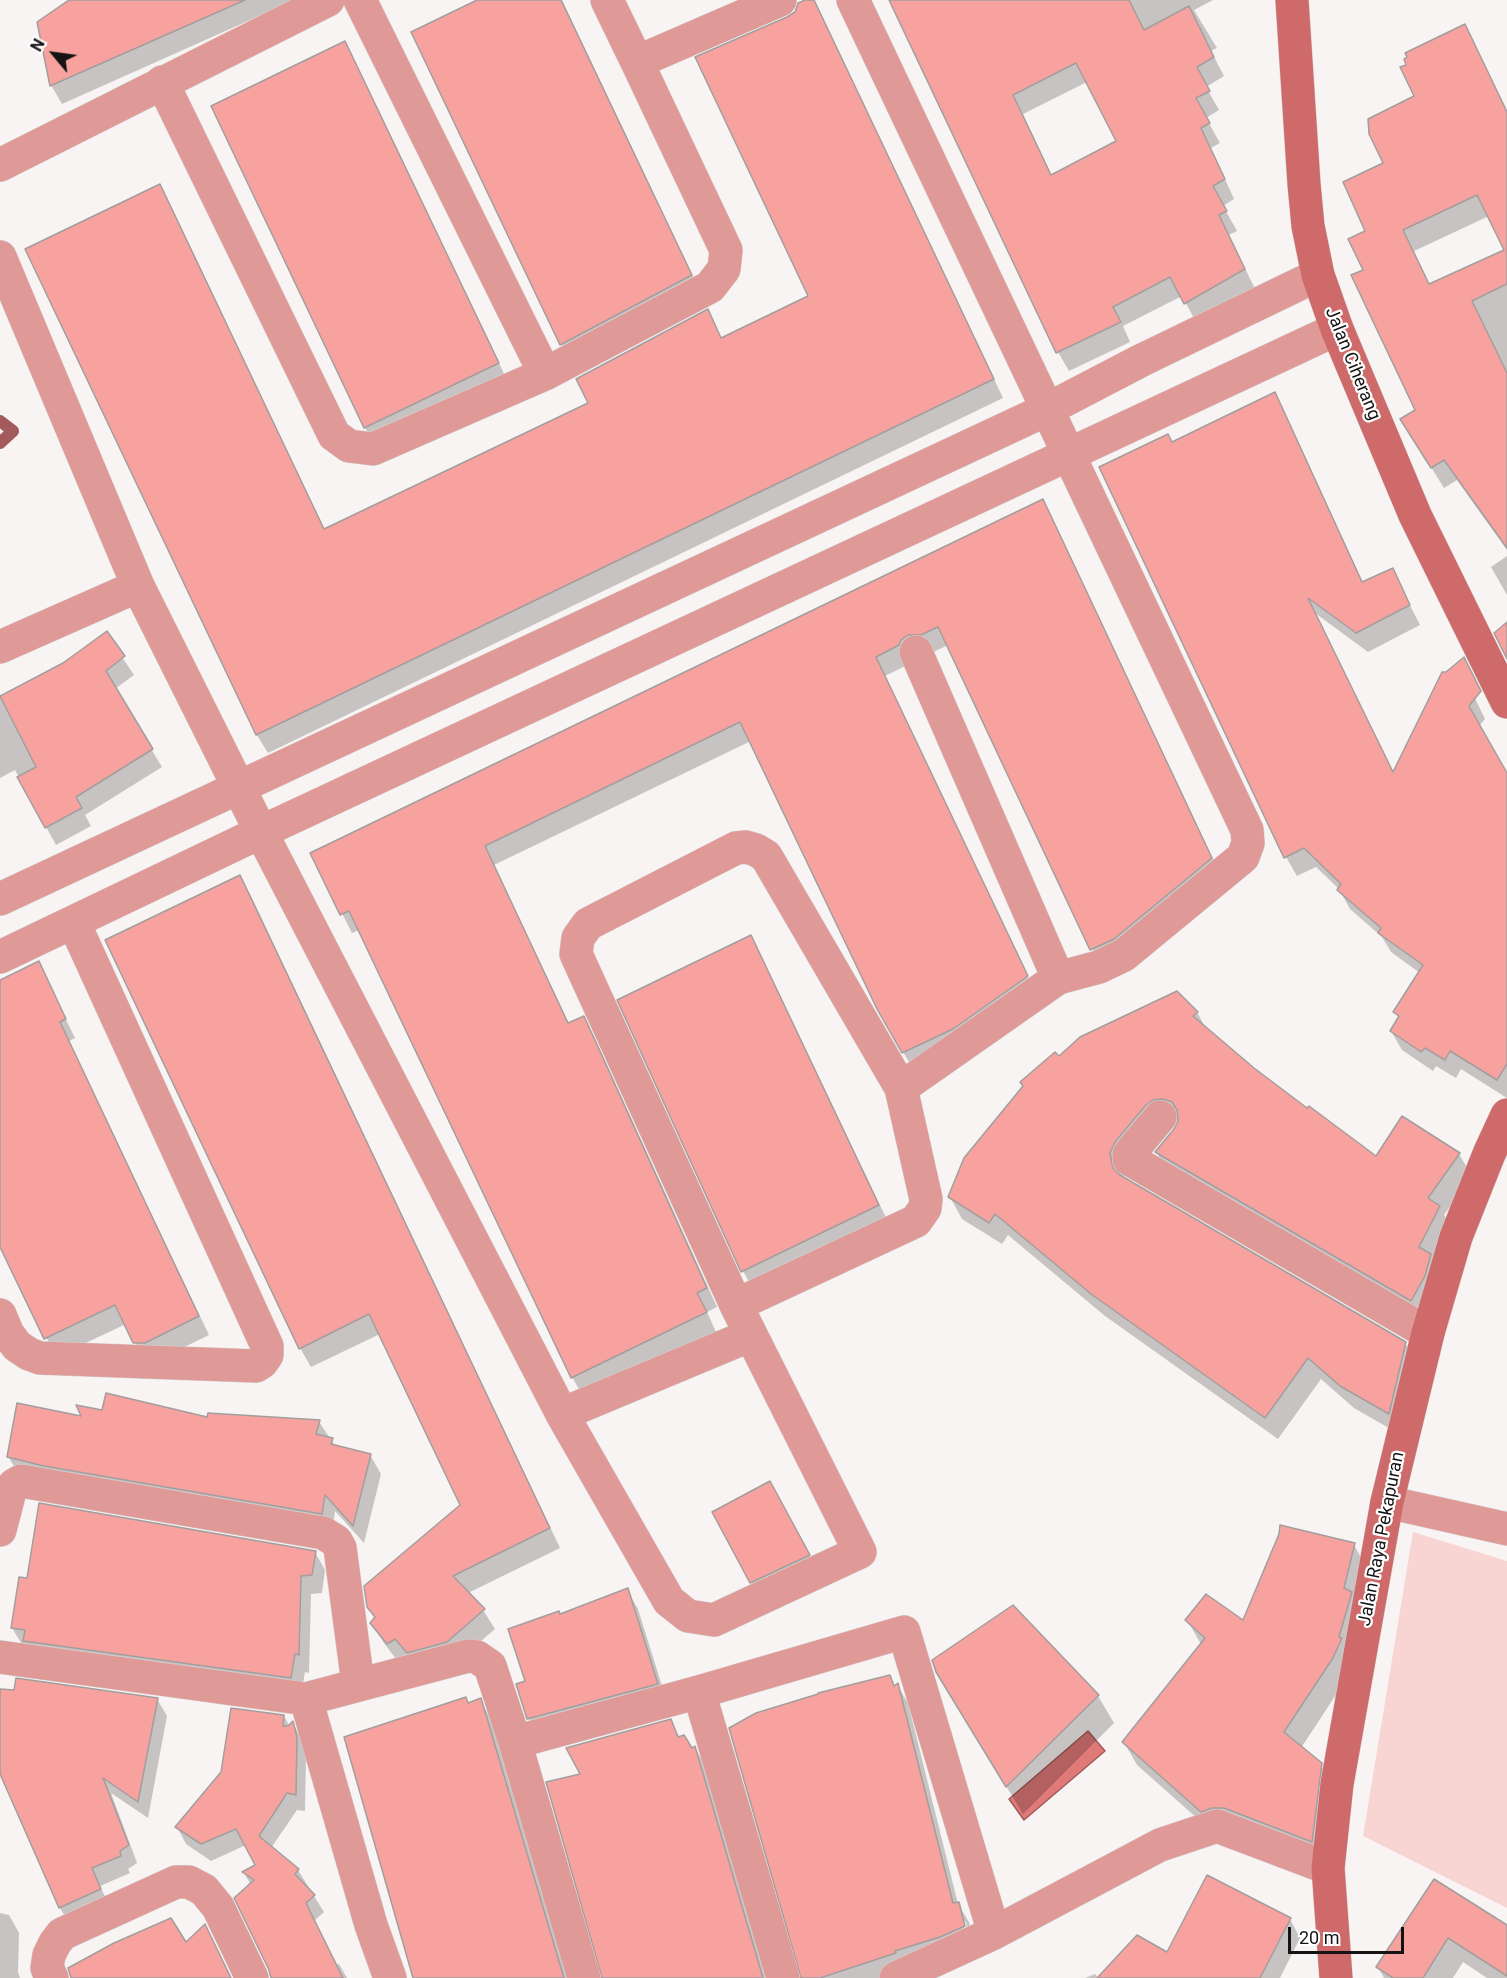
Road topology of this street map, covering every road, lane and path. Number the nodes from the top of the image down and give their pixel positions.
1 (328, 0) edge
2 (360, 0) edge
3 (607, 0) edge
4 (780, 0) edge
5 (853, 0) edge
6 (1292, 0) edge
7 (637, 62) junction
8 (162, 82) junction
9 (0, 165) edge
10 (0, 257) edge
11 (1318, 275) junction
12 (1337, 329) junction
13 (545, 374) junction
14 (1048, 409) junction
15 (1068, 455) junction
16 (138, 586) junction
17 (0, 647) edge
18 (916, 652) dead end
19 (1507, 702) edge
20 (240, 787) junction
21 (261, 832) junction
22 (0, 899) edge
23 (74, 923) junction
24 (0, 957) edge
25 (1058, 978) junction
26 (901, 1088) junction
27 (1507, 1115) edge
28 (1160, 1117) dead end
29 (736, 1305) junction
30 (0, 1315) edge
31 (1428, 1333) junction
32 (751, 1335) junction
33 (562, 1414) junction
34 (1387, 1502) junction
35 (1507, 1529) edge
36 (0, 1530) edge
37 (0, 1657) edge
38 (358, 1684) junction
39 (699, 1692) junction
40 (306, 1699) junction
41 (514, 1742) junction
42 (1328, 1868) junction
43 (994, 1933) junction
44 (52, 1978) edge
45 (252, 1978) edge
46 (390, 1978) edge
47 (584, 1978) edge
48 (783, 1978) edge
49 (896, 1978) edge
50 (1336, 1978) edge

1 - 8 street
2 - 13 street
3 - 7 street
4 - 7 street
5 - 14 street
6 - 11 main road, Jalan Ciherang
7 - 13 street
8 - 9 street
8 - 13 street
10 - 16 street
11 - 12 main road, Jalan Ciherang
11 - 14 street
12 - 15 street
12 - 19 main road, Jalan Ciherang
14 - 15 street
14 - 20 street
15 - 21 street
15 - 25 street
16 - 17 street
16 - 20 street
18 - 25 street
20 - 21 street
20 - 22 street
21 - 23 street
21 - 33 street
23 - 24 street
23 - 30 street
25 - 26 street
26 - 29 street
26 - 29 street
27 - 31 main road, Jalan Raya Pekapuran
28 - 31 street
29 - 32 street
31 - 34 main road, Jalan Raya Pekapuran
32 - 33 street
32 - 33 street
34 - 35 street
34 - 42 main road, Jalan Raya Pekapuran
36 - 38 street
37 - 40 street
38 - 40 street
38 - 41 street
39 - 41 street
39 - 43 street
39 - 48 street
40 - 46 street
41 - 47 street
42 - 43 street
42 - 50 main road, Jalan Raya Pekapuran
43 - 49 street
44 - 45 street

